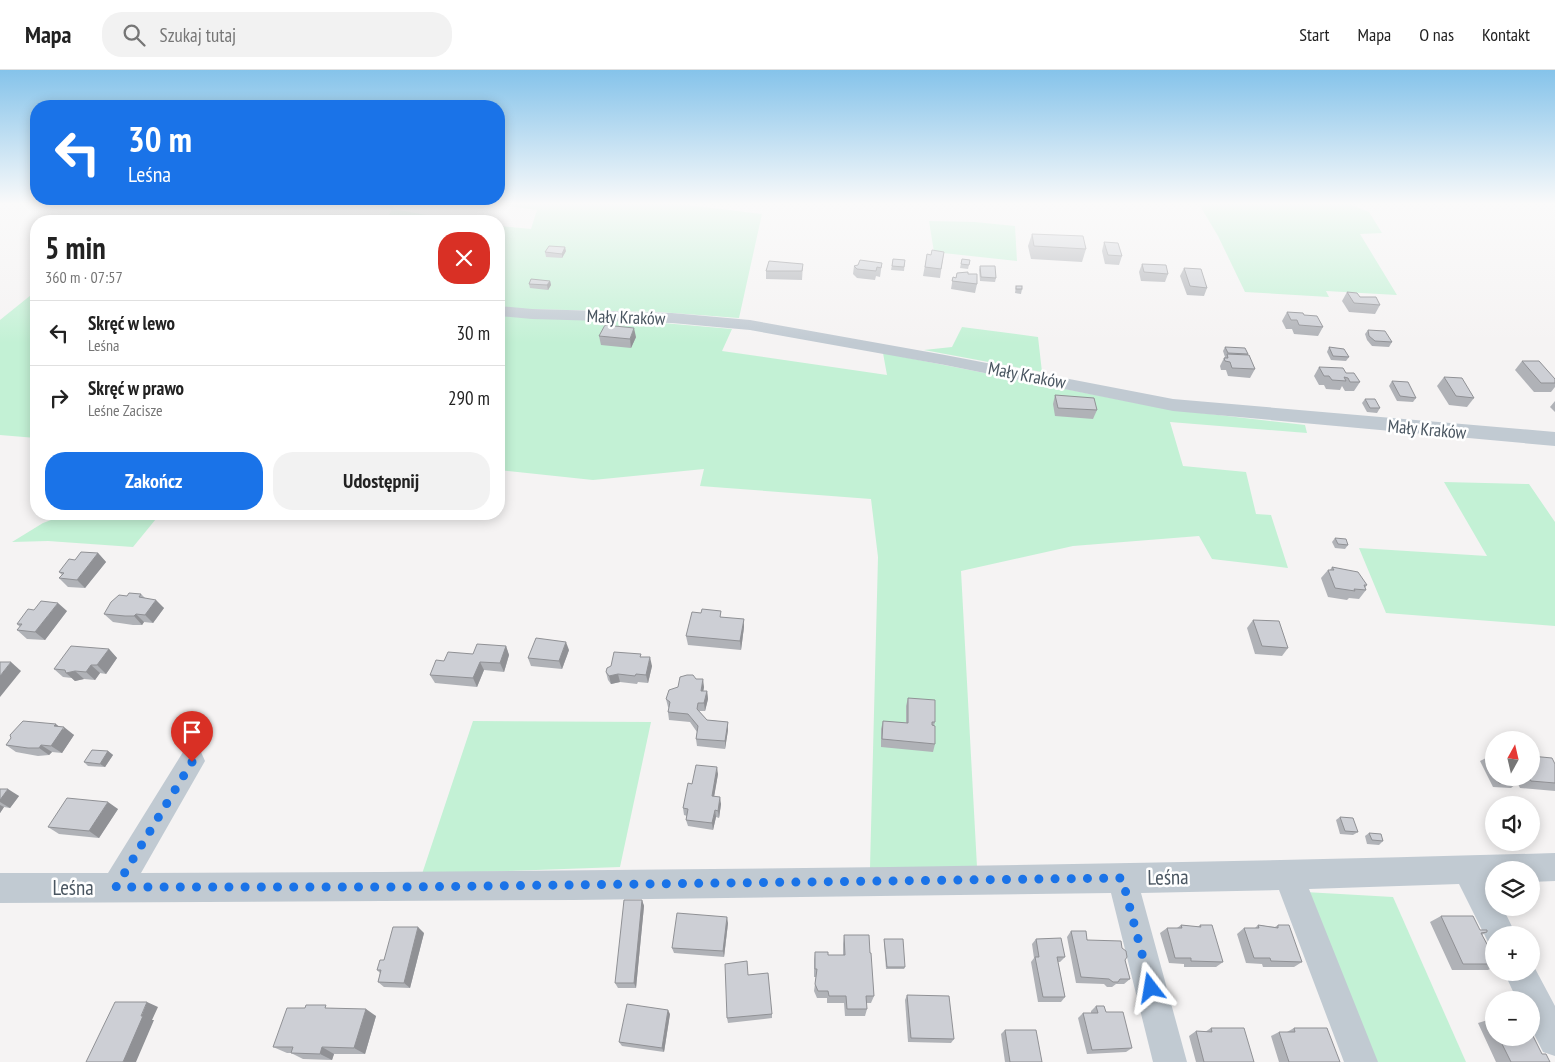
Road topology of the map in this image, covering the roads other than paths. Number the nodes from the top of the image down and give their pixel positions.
1 (505, 312) edge
2 (1555, 439) edge
3 (192, 762) dead end
4 (1555, 867) edge
5 (1467, 869) junction
6 (1288, 874) junction
7 (1122, 878) junction
8 (116, 887) junction
9 (0, 888) edge
10 (1496, 926) edge
11 (1525, 981) edge
12 (1555, 1040) edge
13 (1170, 1062) edge
14 (1361, 1062) edge

1 - 2 street, Mały Kraków
3 - 8 street
4 - 5 street, Leśna
5 - 6 street, Leśna
5 - 10 street
6 - 7 street, Leśna
6 - 14 street
7 - 8 street, Leśna
7 - 13 street
8 - 9 street, Leśna
11 - 12 street

